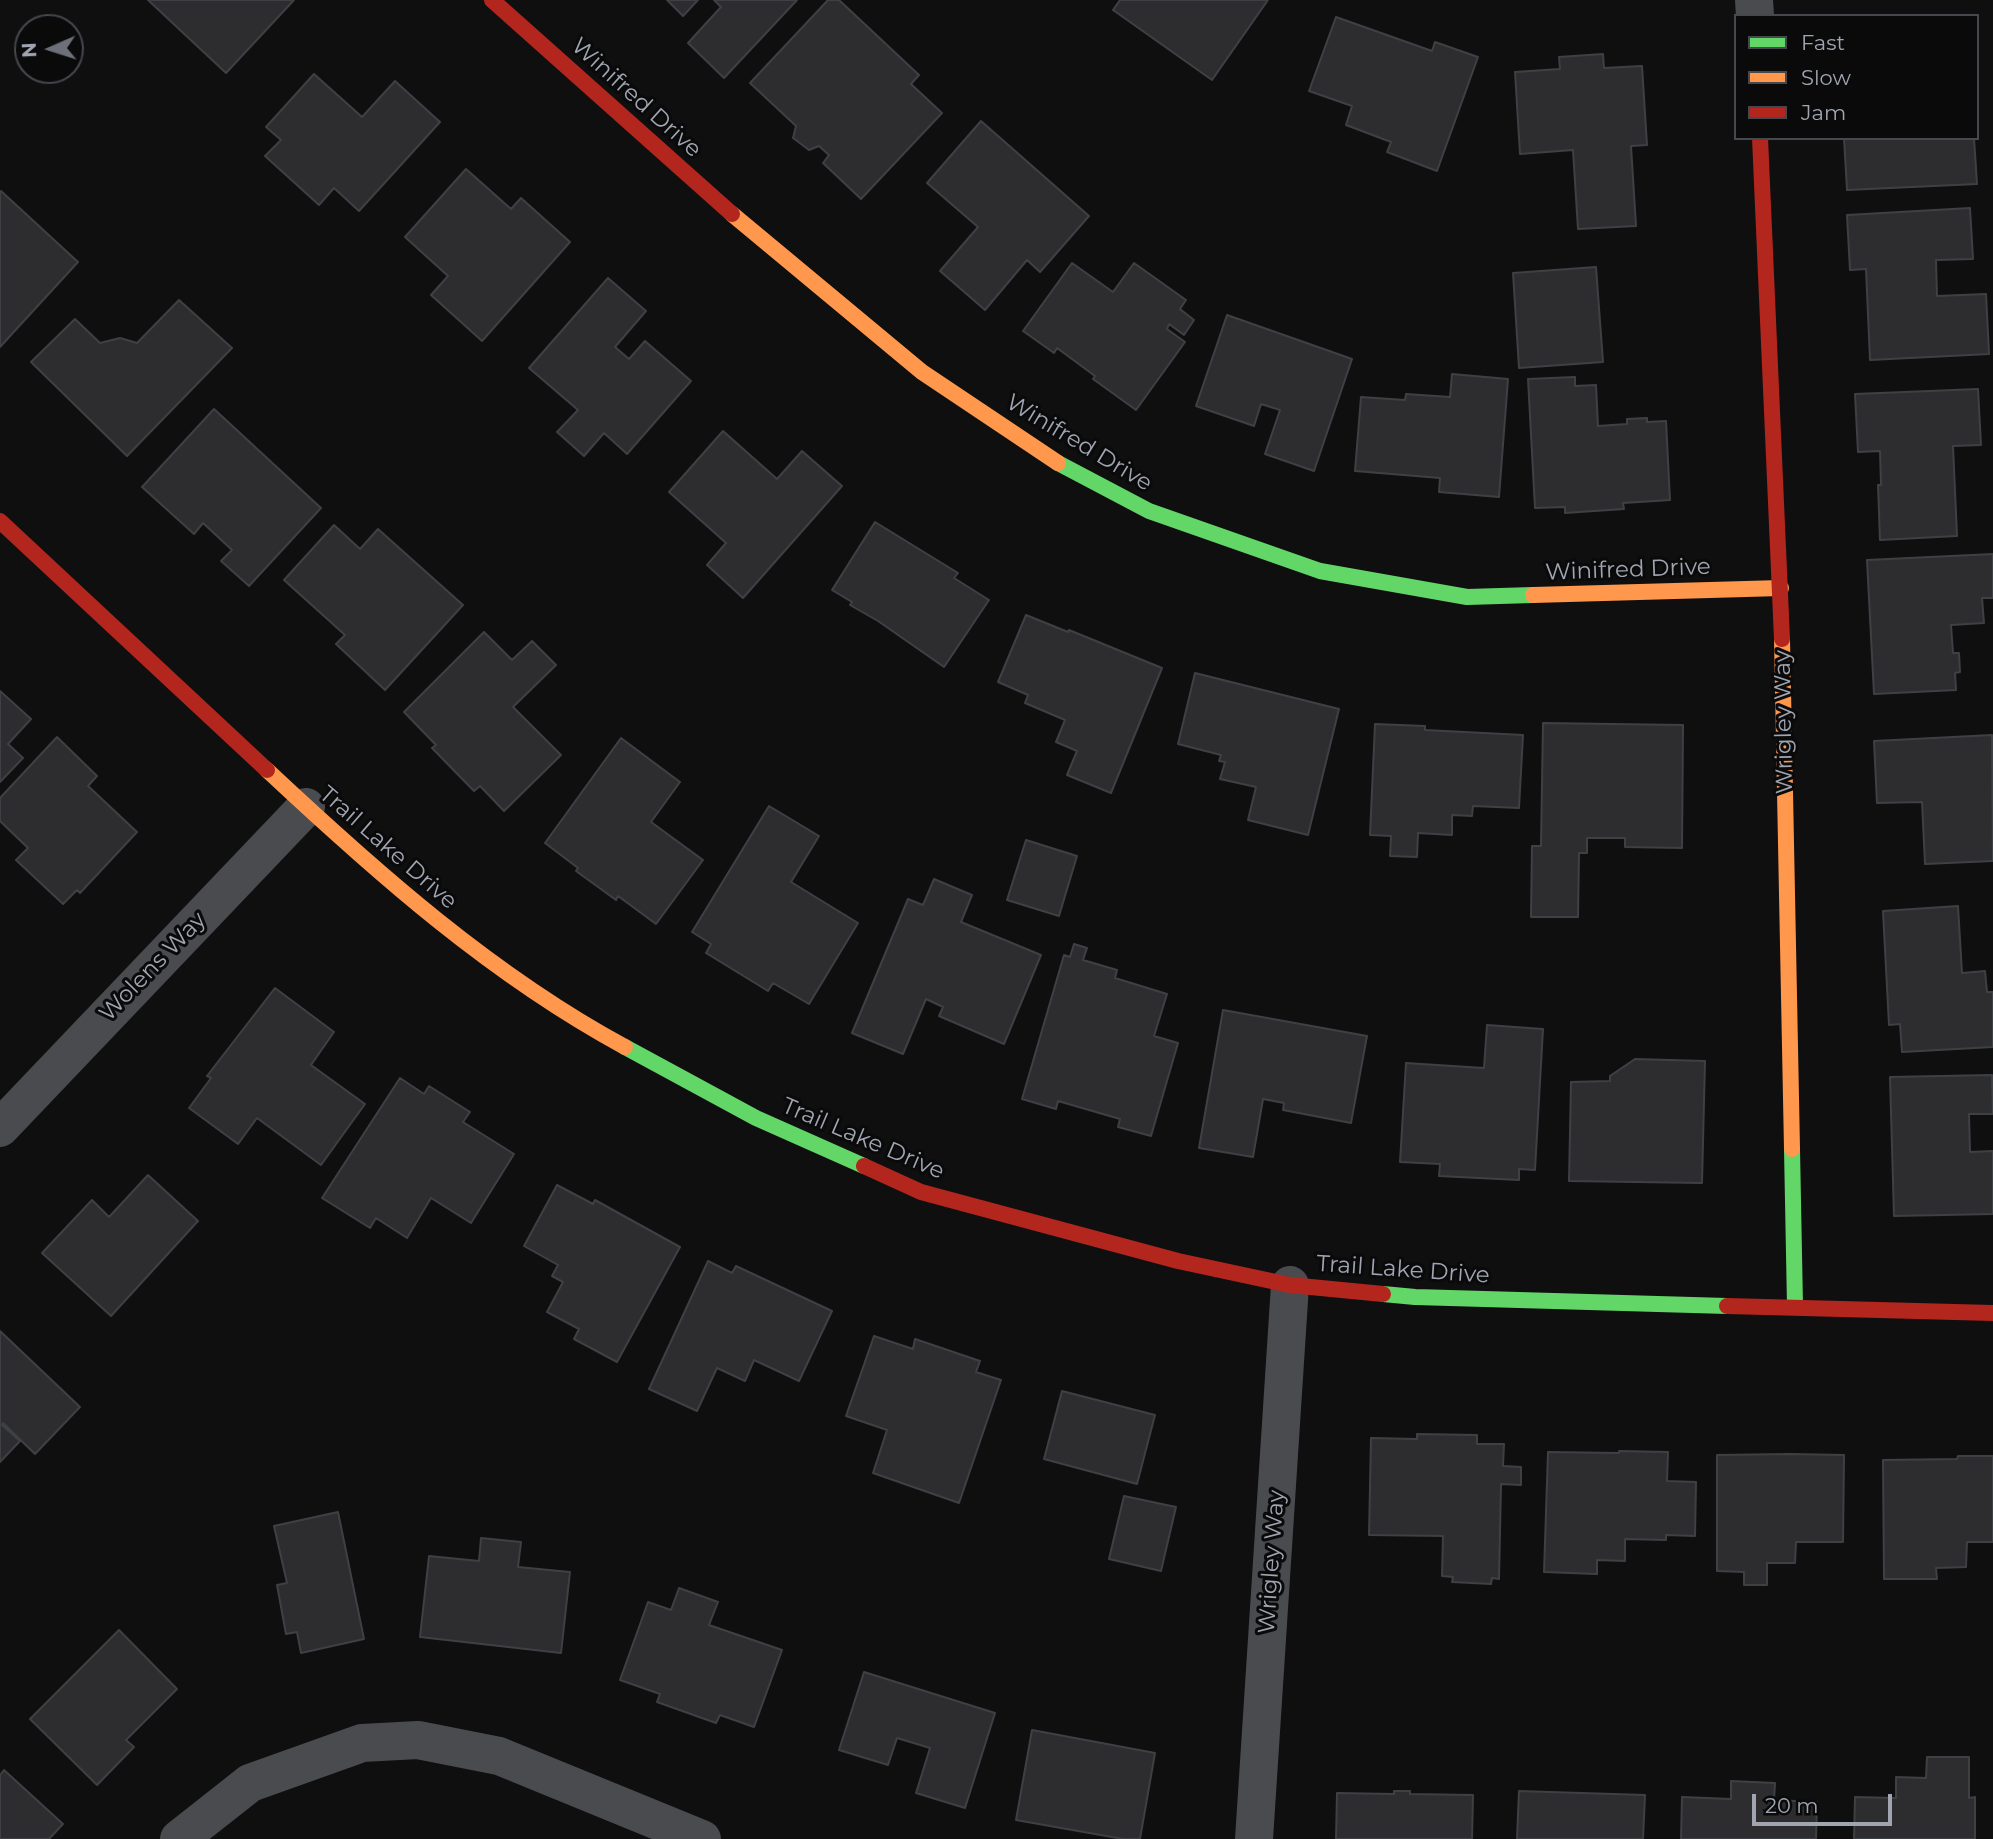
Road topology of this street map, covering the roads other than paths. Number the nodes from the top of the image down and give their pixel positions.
1 (492, 0) edge
2 (1760, 140) edge
3 (0, 521) edge
4 (1781, 588) junction
5 (306, 807) junction
6 (0, 1128) edge
7 (1290, 1285) junction
8 (1795, 1306) junction
9 (1993, 1313) edge
10 (179, 1839) edge
11 (702, 1839) edge
12 (1254, 1839) edge

1 - 4 street, Winifred Drive
2 - 4 street, Wrigley Way
3 - 5 street, Trail Lake Drive
4 - 8 street, Wrigley Way
5 - 6 street, Wolens Way
5 - 7 street, Trail Lake Drive
7 - 8 street, Trail Lake Drive
7 - 12 street, Wrigley Way
8 - 9 street, Trail Lake Drive
10 - 11 street

